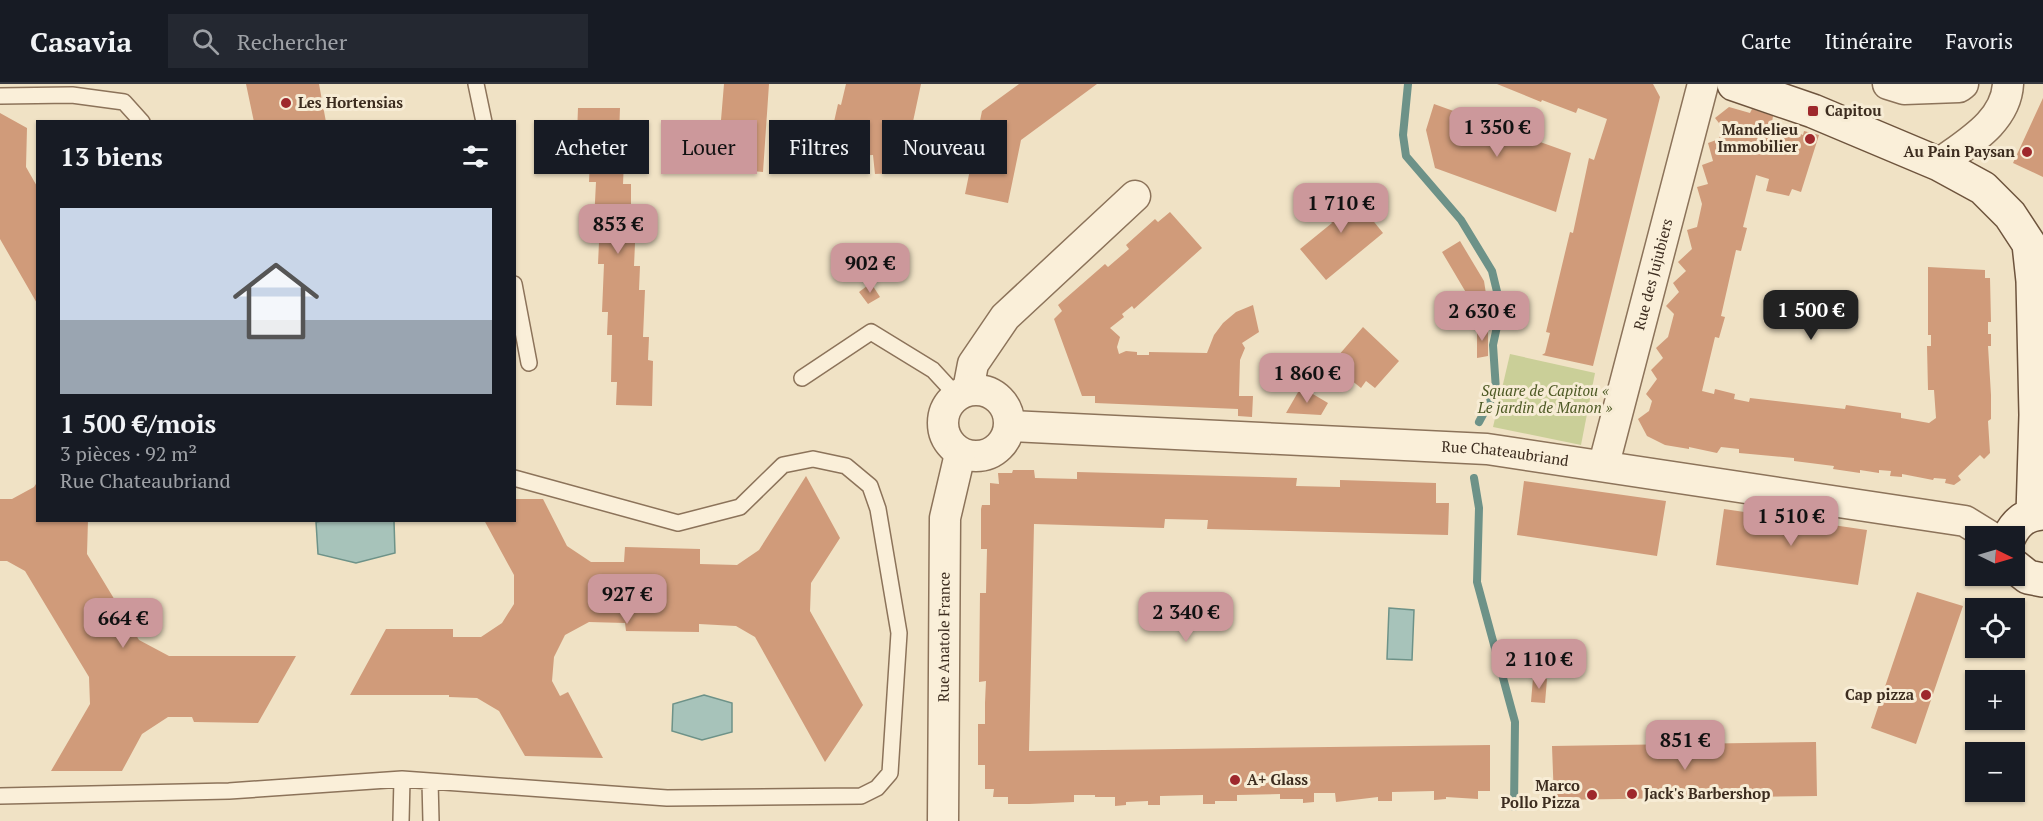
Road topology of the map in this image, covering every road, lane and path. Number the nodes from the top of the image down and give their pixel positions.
1 (476, 84) edge
2 (1703, 84) edge
3 (1734, 84) edge
4 (1888, 84) edge
5 (1963, 84) edge
6 (2008, 84) edge
7 (0, 96) edge
8 (140, 120) edge
9 (484, 120) edge
10 (1939, 164) junction
11 (1135, 196) dead end
12 (2036, 236) edge
13 (516, 295) edge
14 (529, 363) dead end
15 (802, 378) dead end
16 (963, 393) junction
17 (1010, 426) junction
18 (960, 454) junction
19 (1604, 464) junction
20 (516, 479) edge
21 (2038, 513) edge
22 (1973, 526) edge
23 (2017, 526) edge
24 (2025, 575) edge
25 (2043, 580) edge
26 (402, 779) junction
27 (430, 781) junction
28 (0, 796) edge
29 (402, 821) edge
30 (431, 821) edge
31 (943, 821) edge

1 - 9 lane
2 - 19 street, Rue des Jujubiers
3 - 10 street
4 - 5 street
6 - 10 street
7 - 8 lane
10 - 12 street
11 - 16 street
12 - 21 street
13 - 14 lane
15 - 16 lane
16 - 17 street
16 - 18 street
17 - 18 street
17 - 19 street, Rue Chateaubriand
18 - 31 street, Rue Anatole France
19 - 22 street, Rue Chateaubriand
20 - 27 lane
21 - 23 street
24 - 25 street
26 - 27 lane
26 - 28 lane
26 - 29 lane
27 - 30 lane

